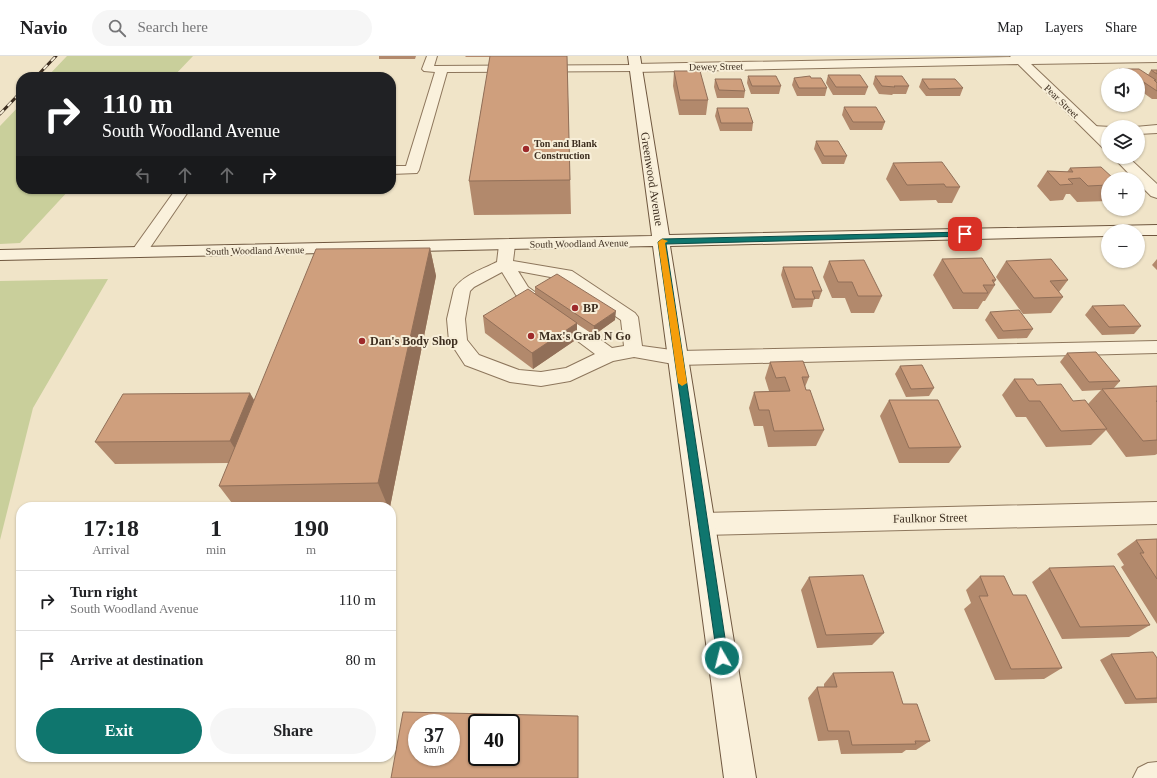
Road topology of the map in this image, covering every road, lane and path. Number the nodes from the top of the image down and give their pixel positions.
1 (432, 56) edge
2 (1018, 58) edge
3 (1157, 58) edge
4 (634, 62) edge
5 (442, 69) junction
6 (1157, 129) edge
7 (1093, 130) junction
8 (1101, 130) edge
9 (1145, 130) edge
10 (1101, 138) edge
11 (1127, 164) edge
12 (396, 170) edge
13 (1157, 193) edge
14 (180, 194) edge
15 (1157, 230) edge
16 (662, 242) junction
17 (507, 245) junction
18 (139, 252) junction
19 (0, 255) edge
20 (505, 264) junction
21 (1157, 347) edge
22 (634, 351) junction
23 (609, 355) junction
24 (679, 358) junction
25 (1157, 513) edge
26 (703, 524) junction
27 (1157, 777) edge
28 (740, 778) edge
29 (1148, 778) edge

1 - 5 lane
2 - 3 street, Dewey Street
2 - 4 street, Dewey Street
2 - 7 street, Pear Street
4 - 5 lane
4 - 16 street, Greenwood Avenue
5 - 12 lane
6 - 9 lane
7 - 8 lane
7 - 10 street, Pear Street
11 - 13 street
14 - 18 lane
15 - 16 street, South Woodland Avenue
16 - 17 street, South Woodland Avenue
16 - 24 street, Greenwood Avenue
17 - 18 street, South Woodland Avenue
17 - 20 lane
18 - 19 street, South Woodland Avenue
20 - 22 lane
20 - 23 lane
20 - 23 lane
21 - 24 lane
22 - 23 lane
22 - 24 lane
24 - 26 street, Greenwood Avenue
25 - 26 street, Faulknor Street
26 - 28 street, Greenwood Avenue
27 - 29 lane

